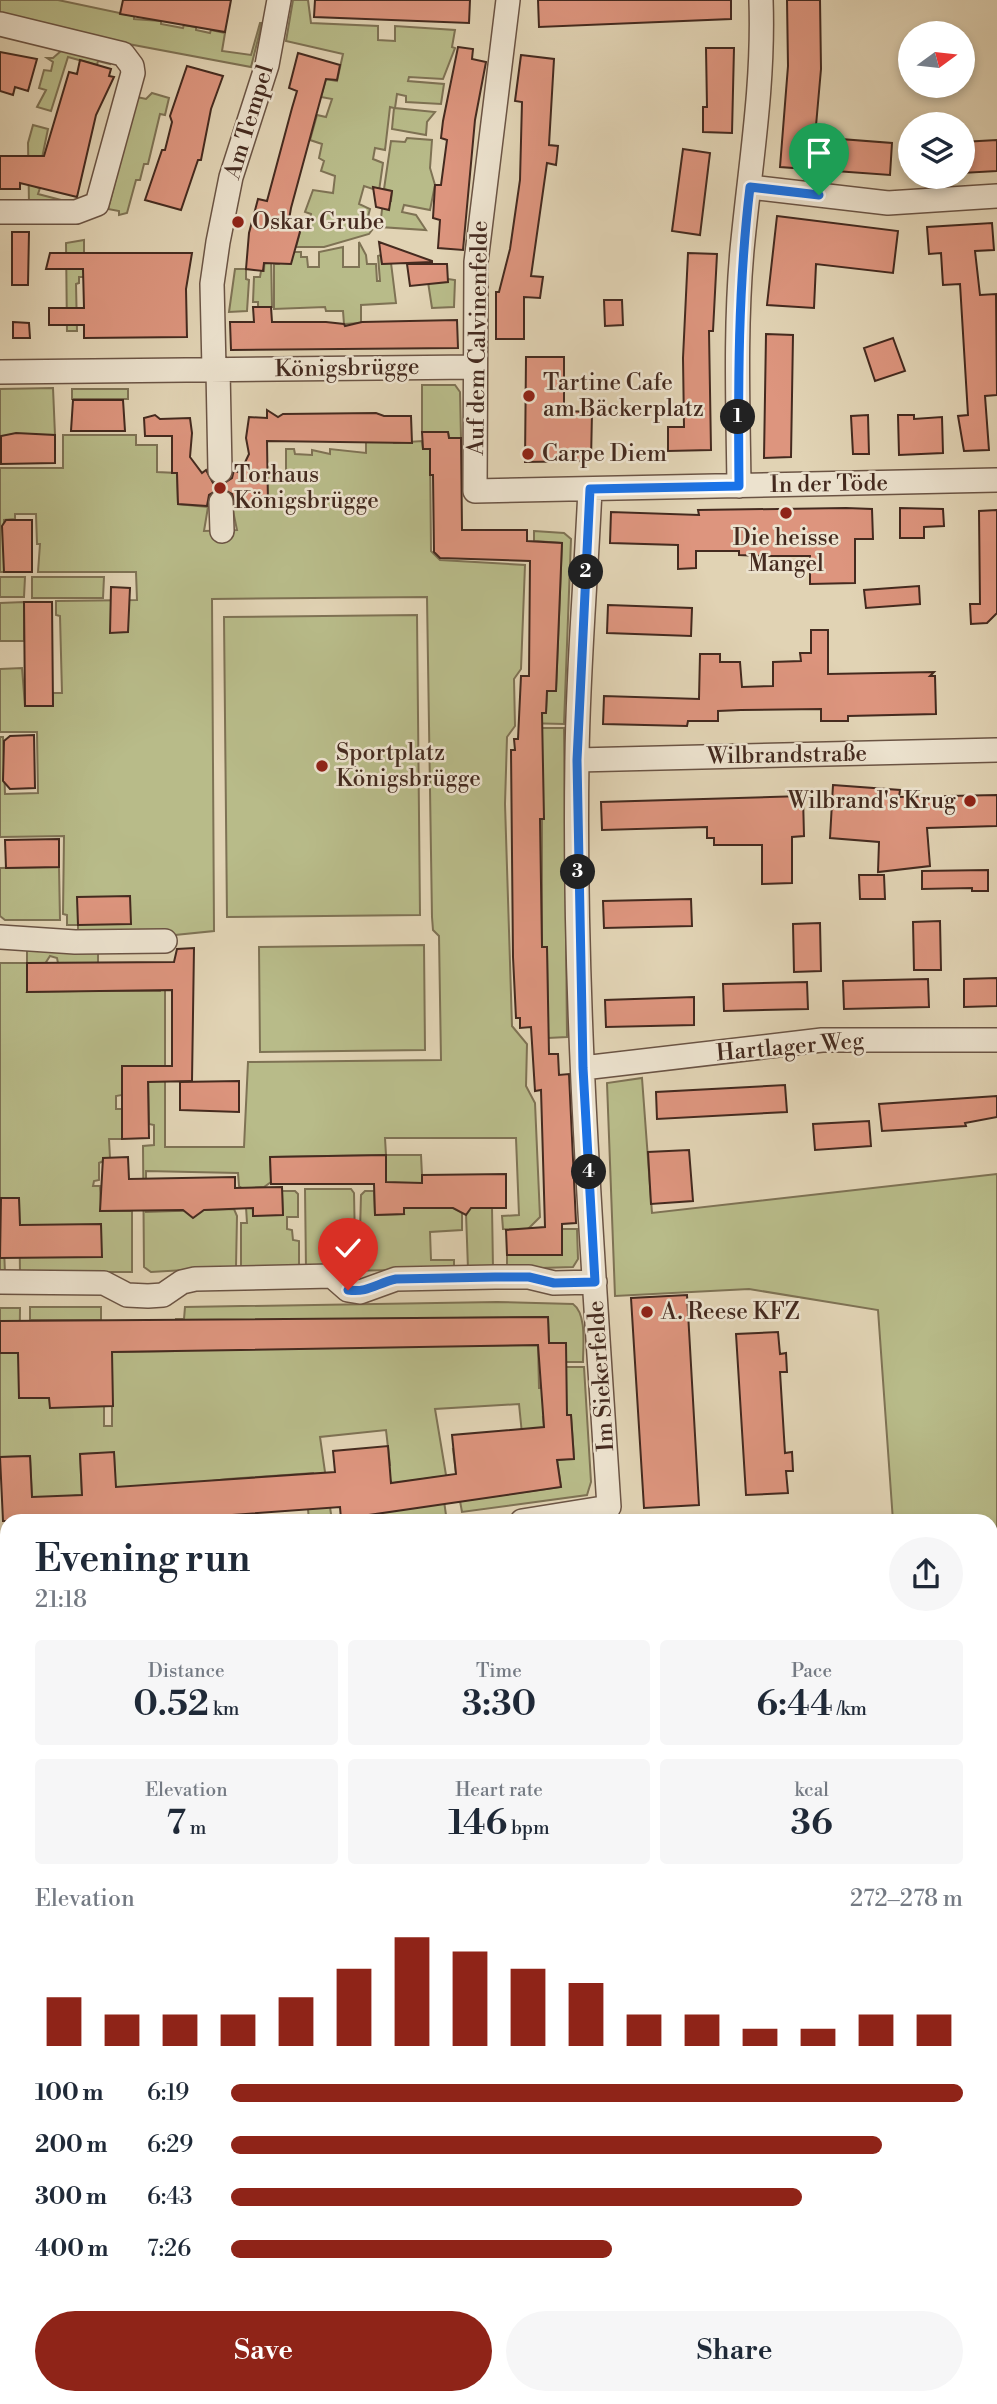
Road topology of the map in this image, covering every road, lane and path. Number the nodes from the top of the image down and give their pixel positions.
1 (279, 0) edge
2 (508, 0) edge
3 (761, 0) edge
4 (0, 24) edge
5 (750, 187) junction
6 (997, 196) edge
7 (0, 212) edge
8 (475, 367) junction
9 (216, 370) junction
10 (0, 372) edge
11 (220, 471) dead end
12 (997, 480) edge
13 (739, 486) junction
14 (584, 489) junction
15 (221, 502) dead end
16 (222, 531) dead end
17 (997, 750) edge
18 (577, 760) junction
19 (0, 937) edge
20 (165, 941) dead end
21 (997, 1040) edge
22 (583, 1068) junction
23 (0, 1282) edge
24 (595, 1282) junction
25 (566, 1514) edge

1 - 9 street, Am Tempel
2 - 8 street, Auf dem Calvinenfelde
3 - 5 street
4 - 7 street
5 - 6 street
5 - 13 street
8 - 9 street, Königsbrügge
8 - 14 street, Auf dem Calvinenfelde
9 - 10 street, Königsbrügge
9 - 11 street
12 - 13 street, In der Töde
13 - 14 street, In der Töde
14 - 18 street, Im Siekerfelde
15 - 16 street
17 - 18 street, Wilbrandstraße
18 - 22 street, Im Siekerfelde
19 - 20 street
21 - 22 street, Hartlager Weg
22 - 24 street, Im Siekerfelde
23 - 24 street
24 - 25 street, Im Siekerfelde

